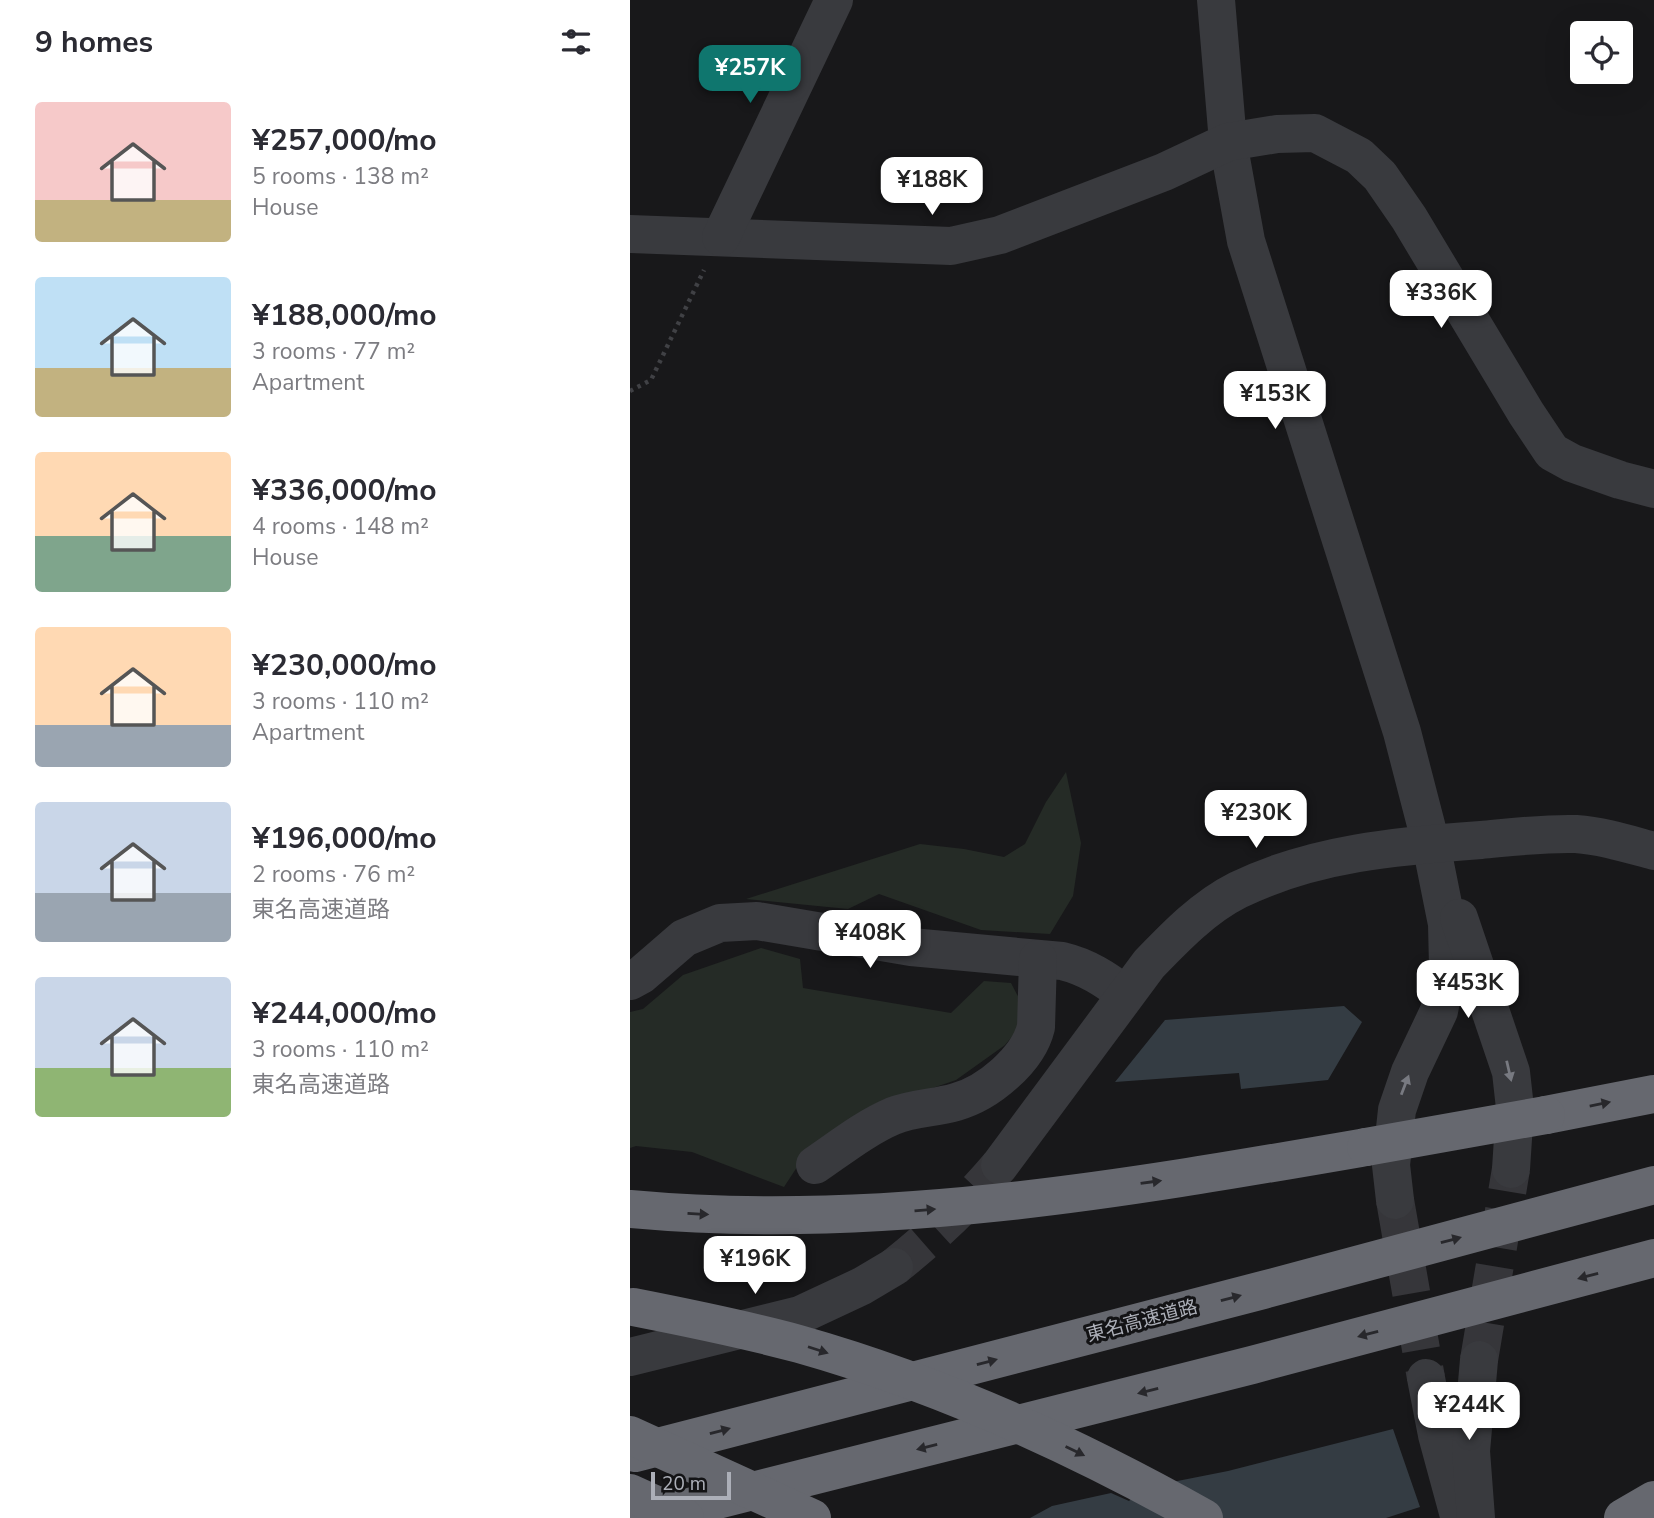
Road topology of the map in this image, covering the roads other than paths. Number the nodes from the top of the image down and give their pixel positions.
1 (834, 0) edge
2 (1216, 0) edge
3 (1228, 142) junction
4 (630, 234) edge
5 (720, 237) junction
6 (1654, 489) edge
7 (1431, 844) junction
8 (1654, 851) edge
9 (1038, 959) junction
10 (630, 981) edge
11 (1125, 994) junction
12 (1654, 1094) edge
13 (815, 1165) dead end
14 (1000, 1165) tunnel mouth
15 (1511, 1169) tunnel mouth
16 (1654, 1185) edge
17 (1395, 1200) tunnel mouth
18 (630, 1209) edge
19 (1654, 1258) edge
20 (894, 1267) tunnel mouth
21 (631, 1307) edge
22 (630, 1357) edge
23 (1479, 1360) tunnel mouth
24 (1426, 1378) tunnel mouth
25 (630, 1435) edge
26 (630, 1455) edge
27 (630, 1493) edge
28 (1654, 1500) edge
29 (645, 1518) edge
30 (685, 1518) edge
31 (812, 1518) edge
32 (1204, 1518) edge
33 (1459, 1518) edge
34 (1476, 1518) edge
35 (1623, 1518) edge

1 - 5 street
2 - 3 street
3 - 5 street
3 - 6 street
3 - 7 street
4 - 5 street
7 - 8 street
7 - 11 street
7 -> 15 street
17 -> 7 street
9 - 10 street
9 - 11 street
9 - 13 street
11 - 14 street
18 -> 12 highway, bridge
26 -> 16 highway, 東名高速道路
19 -> 29 highway
20 - 22 street
21 -> 32 highway, bridge
23 - 34 street
24 - 33 street
25 - 31 highway, bridge
27 - 30 highway, bridge
28 - 35 highway

